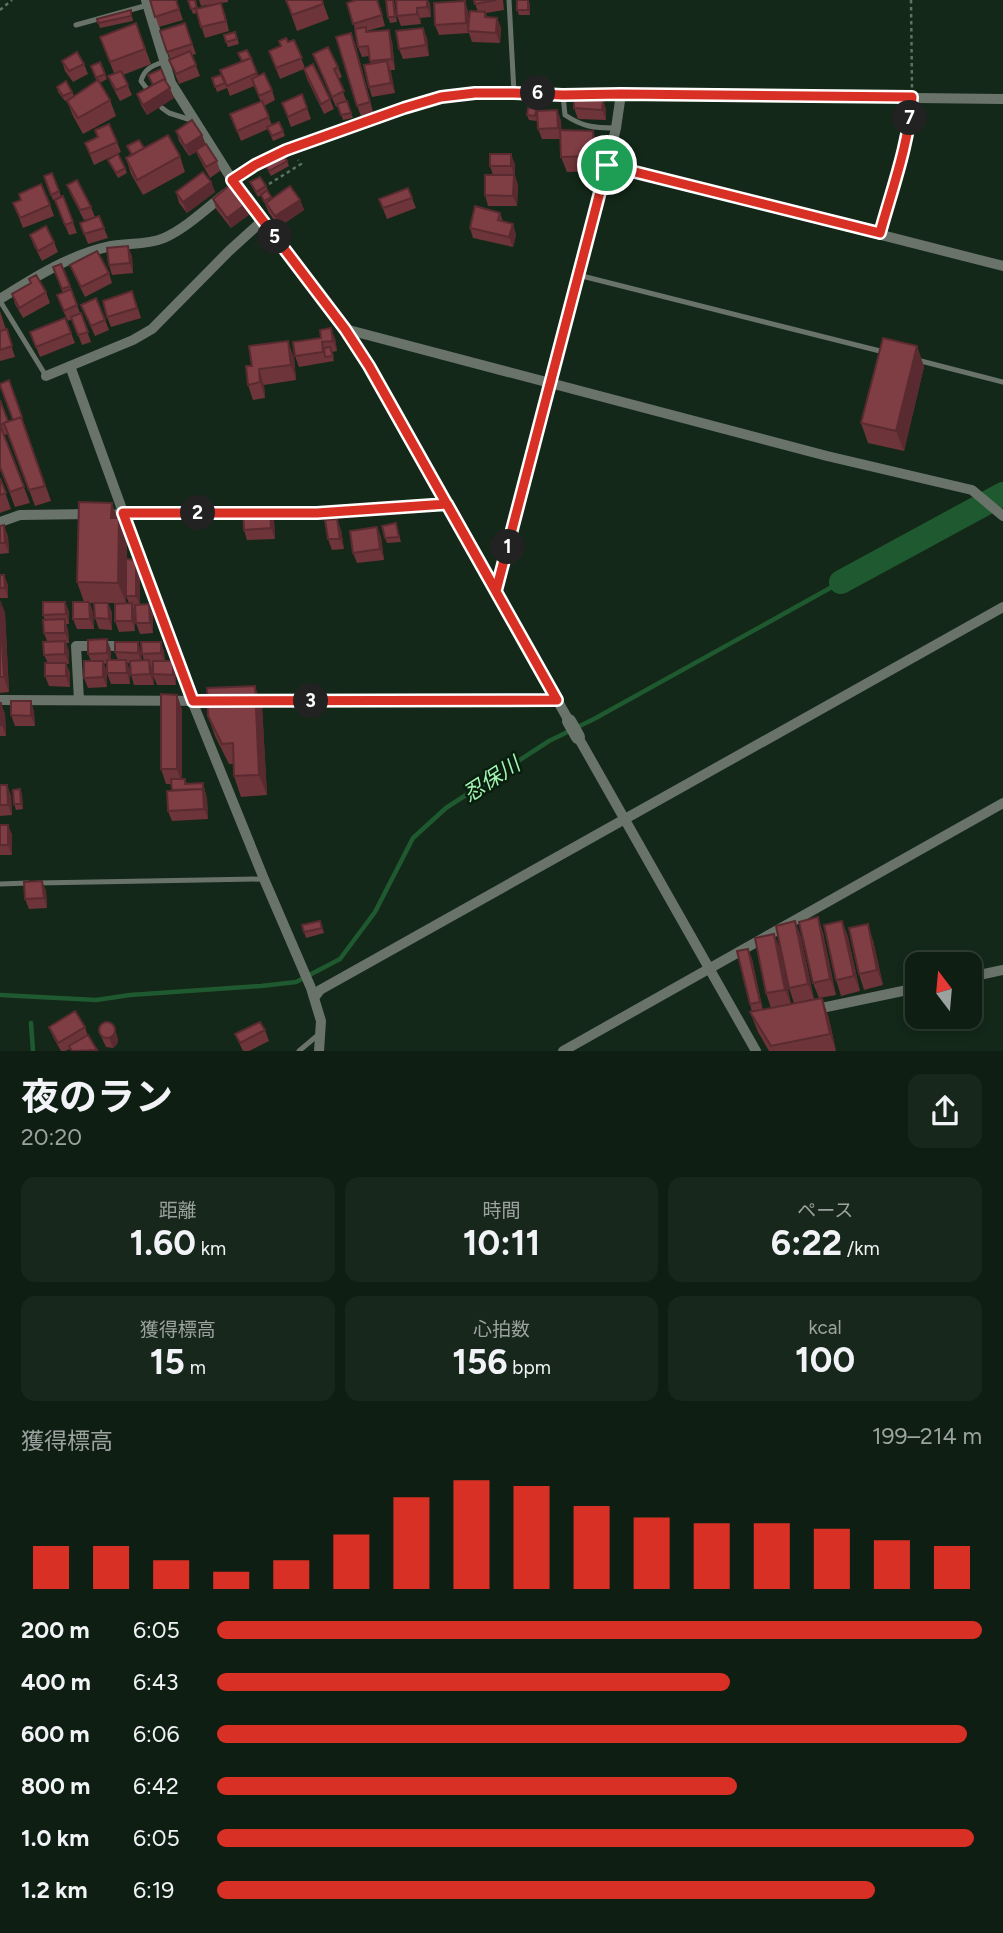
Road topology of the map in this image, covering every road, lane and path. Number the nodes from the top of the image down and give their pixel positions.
1 (12, 0) edge
2 (509, 0) edge
3 (911, 0) edge
4 (147, 3) edge
5 (0, 10) edge
6 (76, 25) dead end
7 (165, 61) junction
8 (514, 93) junction
9 (621, 94) junction
10 (563, 95) junction
11 (151, 96) edge
12 (912, 97) junction
13 (1003, 99) edge
14 (162, 108) dead end
15 (195, 121) junction
16 (616, 128) junction
17 (293, 148) junction
18 (607, 165) junction
19 (234, 183) junction
20 (269, 184) dead end
21 (262, 221) junction
22 (880, 233) junction
23 (1003, 266) edge
24 (578, 275) junction
25 (0, 300) edge
26 (345, 329) junction
27 (892, 354) edge
28 (904, 357) edge
29 (70, 366) junction
30 (46, 376) joint
31 (1003, 382) edge
32 (550, 383) junction
33 (447, 504) junction
34 (123, 513) junction
35 (1000, 513) edge
36 (97, 514) edge
37 (110, 514) edge
38 (0, 522) edge
39 (496, 591) junction
40 (1003, 607) edge
41 (144, 645) edge
42 (158, 645) edge
43 (171, 645) junction
44 (0, 699) edge
45 (79, 700) junction
46 (557, 700) junction
47 (193, 701) junction
48 (569, 721) joint
49 (578, 737) joint
50 (1003, 803) edge
51 (625, 820) junction
52 (264, 879) junction
53 (0, 884) edge
54 (709, 969) junction
55 (1003, 970) edge
56 (982, 974) edge
57 (905, 990) edge
58 (314, 998) junction
59 (795, 1013) edge
60 (755, 1022) edge
61 (741, 1025) junction
62 (321, 1032) junction
63 (299, 1051) edge
64 (319, 1051) edge
65 (563, 1051) edge
66 (756, 1051) edge

1 - 5 path
2 - 8 lane
3 - 12 path
4 - 6 lane
4 - 7 street
7 - 11 lane
7 - 15 street
8 - 10 street
8 - 17 street
9 - 10 street
9 - 12 street
9 - 16 street
10 - 16 lane
12 - 13 street
12 - 22 path
14 - 15 lane
15 - 19 street
16 - 18 street
17 - 19 street
17 - 20 path
18 - 22 street
18 - 24 street
19 - 21 street
19 - 25 street
21 - 26 street
21 - 29 street
22 - 23 street
24 - 27 lane
24 - 32 street
25 - 30 lane
26 - 32 street
26 - 33 street
28 - 31 lane
29 - 30 street
29 - 34 street
32 - 35 street
32 - 39 street
33 - 34 street
33 - 39 street
34 - 37 street
34 - 43 street
36 - 38 street
39 - 46 street
40 - 51 street
41 - 45 street
42 - 43 street
43 - 47 street
44 - 45 street
45 - 47 street
46 - 47 street
46 - 48 street
47 - 52 street
48 - 49 street
49 - 51 street
50 - 54 street
51 - 54 street
51 - 58 street
52 - 53 lane
52 - 58 street
54 - 61 street
54 - 65 street
55 - 56 street
57 - 59 street
58 - 62 street
60 - 61 street
61 - 66 street
62 - 63 lane
62 - 64 street

